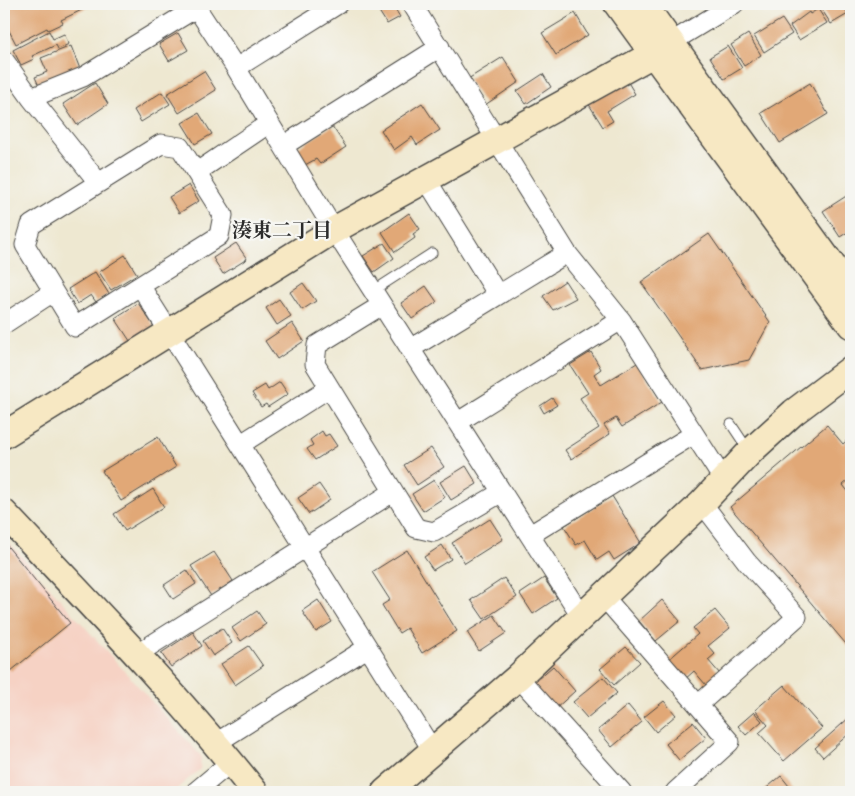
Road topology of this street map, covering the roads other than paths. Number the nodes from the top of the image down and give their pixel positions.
1 (338, 4) edge
2 (412, 4) edge
3 (617, 4) edge
4 (643, 4) edge
5 (734, 4) edge
6 (195, 6) edge
7 (440, 47) junction
8 (662, 48) junction
9 (4, 60) edge
10 (236, 68) junction
11 (31, 98) junction
12 (268, 124) junction
13 (498, 139) junction
14 (283, 146) junction
15 (197, 172) junction
16 (426, 179) junction
17 (98, 182) junction
18 (774, 203) junction
19 (334, 230) junction
20 (432, 253) dead end
21 (567, 253) junction
22 (141, 287) junction
23 (851, 291) edge
24 (53, 292) junction
25 (498, 295) junction
26 (377, 298) junction
27 (621, 320) junction
28 (4, 324) edge
29 (851, 325) edge
30 (171, 332) junction
31 (410, 349) junction
32 (851, 369) edge
33 (329, 388) junction
34 (458, 422) junction
35 (731, 424) dead end
36 (694, 434) junction
37 (4, 435) edge
38 (241, 444) junction
39 (750, 452) junction
40 (723, 479) junction
41 (393, 492) junction
42 (502, 492) junction
43 (702, 503) junction
44 (4, 513) edge
45 (530, 535) junction
46 (304, 547) junction
47 (604, 597) junction
48 (582, 617) junction
49 (367, 648) junction
50 (137, 654) junction
51 (518, 677) junction
52 (698, 705) junction
53 (433, 751) junction
54 (224, 753) junction
55 (195, 792) edge
56 (255, 792) edge
57 (385, 792) edge
58 (622, 792) edge
59 (675, 792) edge

1 - 10 street
2 - 7 street
3 - 8 street
4 - 8 street
5 - 8 street
6 - 10 street
6 - 11 street
7 - 13 street
7 - 14 street
8 - 13 street
8 - 18 street
9 - 11 street
10 - 12 street
11 - 17 street
12 - 14 street
12 - 15 street
13 - 16 street
13 - 21 street
14 - 19 street
15 - 17 street
15 - 22 street
16 - 19 street
16 - 25 street
17 - 24 street
18 - 23 street
18 - 29 street
19 - 26 street
19 - 30 street
20 - 26 lane
21 - 25 street
21 - 27 street
22 - 24 street
22 - 30 street
24 - 28 street
25 - 31 street
26 - 31 street
26 - 33 street
27 - 34 street
27 - 36 street
30 - 37 street
30 - 38 street
31 - 34 street
32 - 39 street
33 - 38 street
33 - 41 street
34 - 42 street
35 - 39 lane
36 - 40 street
36 - 45 street
38 - 46 street
39 - 40 street
40 - 43 street
41 - 42 street
41 - 46 street
42 - 45 street
43 - 47 street
43 - 52 street
44 - 50 street
45 - 48 street
46 - 49 street
46 - 50 street
47 - 48 street
47 - 52 street
48 - 51 street
49 - 53 street
49 - 54 street
50 - 54 street
51 - 53 street
51 - 58 street
52 - 59 street
53 - 57 street
54 - 55 street
54 - 56 street

